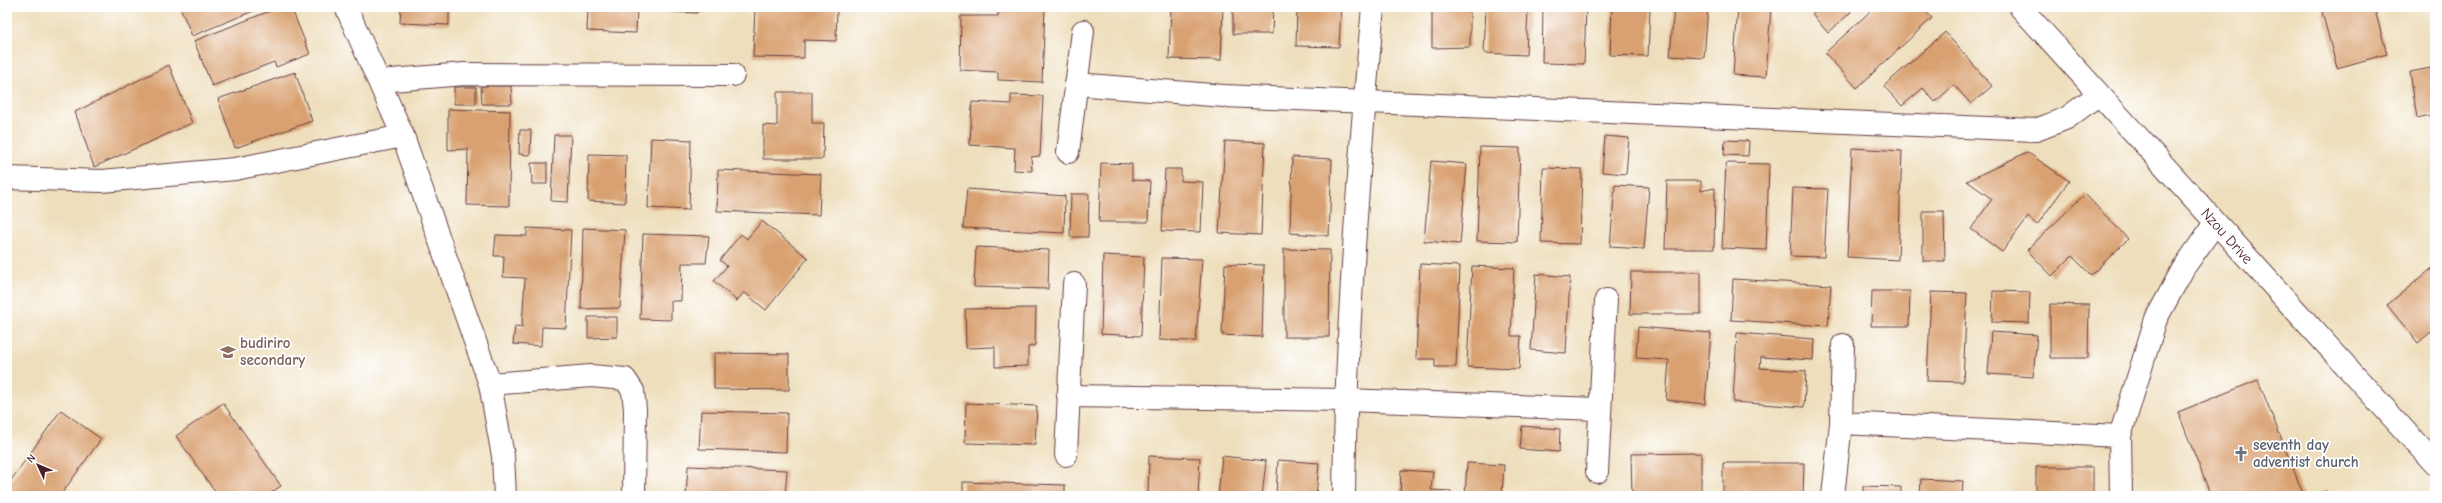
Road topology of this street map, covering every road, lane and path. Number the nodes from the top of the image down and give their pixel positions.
1 (346, 7) edge
2 (1373, 7) edge
3 (2020, 7) edge
4 (1083, 31) dead end
5 (733, 75) dead end
6 (380, 81) junction
7 (1076, 84) junction
8 (2099, 94) junction
9 (1364, 103) junction
10 (403, 136) junction
11 (1068, 152) dead end
12 (7, 178) edge
13 (2216, 223) junction
14 (1074, 284) dead end
15 (1606, 300) dead end
16 (1843, 345) dead end
17 (490, 384) junction
18 (1068, 396) junction
19 (1345, 400) junction
20 (1599, 409) junction
21 (1840, 423) junction
22 (2120, 436) junction
23 (1066, 455) dead end
24 (2435, 464) edge
25 (1596, 472) dead end
26 (505, 496) edge
27 (634, 496) edge
28 (1344, 496) edge
29 (1833, 496) edge
30 (2121, 496) edge

1 - 6 street
2 - 9 street
3 - 8 street, Nzou Drive
4 - 7 street
5 - 6 street
6 - 10 street
7 - 9 street
7 - 11 street
8 - 9 street
8 - 13 street, Nzou Drive
9 - 19 street
10 - 12 street
10 - 17 street
13 - 22 street
13 - 24 street, Nzou Drive
14 - 18 street
15 - 20 street
16 - 21 street
17 - 26 street
17 - 27 street
18 - 19 street
18 - 23 street
19 - 20 street
19 - 28 street
20 - 25 street
21 - 22 street
21 - 29 street
22 - 30 street

